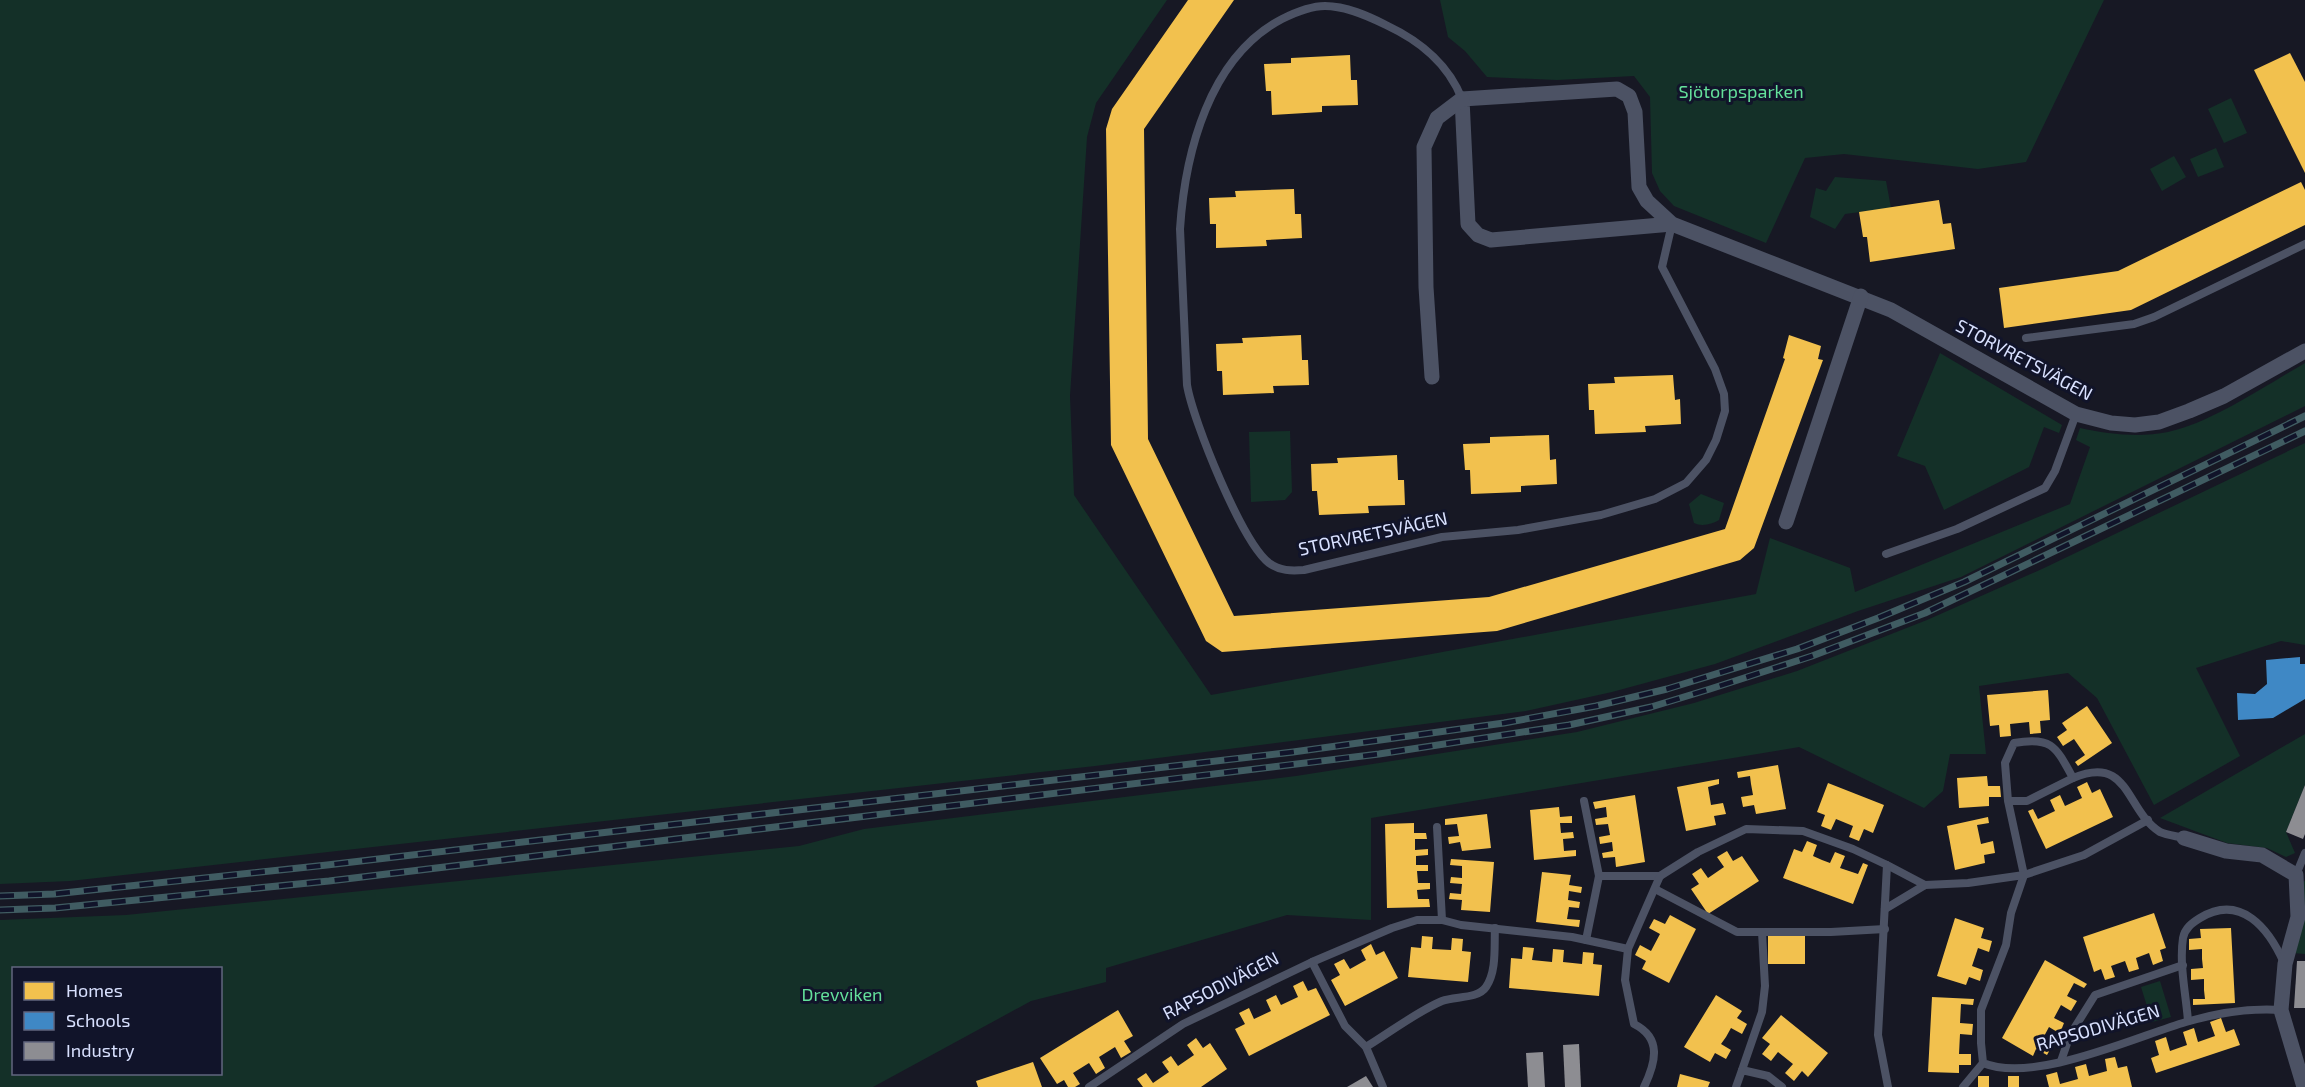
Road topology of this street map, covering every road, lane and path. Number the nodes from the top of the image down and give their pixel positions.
1 (1462, 99) junction
2 (1672, 224) junction
3 (2305, 244) edge
4 (1861, 296) junction
5 (2026, 338) dead end
6 (2305, 351) edge
7 (1432, 377) dead end
8 (2076, 414) junction
9 (1785, 522) dead end
10 (1886, 554) dead end
11 (2073, 778) junction
12 (1584, 801) dead end
13 (2008, 801) junction
14 (2148, 820) junction
15 (1437, 827) dead end
16 (2184, 838) joint
17 (2305, 854) edge
18 (1887, 865) junction
19 (2024, 875) junction
20 (2296, 875) junction
21 (1599, 876) junction
22 (1660, 876) junction
23 (1925, 885) junction
24 (1655, 889) junction
25 (1886, 909) junction
26 (1443, 920) junction
27 (1495, 928) junction
28 (1885, 929) junction
29 (1762, 932) junction
30 (1586, 940) junction
31 (1628, 949) junction
32 (1311, 962) junction
33 (2285, 964) junction
34 (2183, 965) junction
35 (2281, 1010) junction
36 (2188, 1021) junction
37 (1366, 1047) junction
38 (2061, 1061) junction
39 (1983, 1063) junction
40 (1742, 1070) junction
41 (1089, 1087) edge
42 (1383, 1087) edge
43 (1644, 1087) edge
44 (1736, 1087) edge
45 (1782, 1087) edge
46 (1888, 1087) edge
47 (1963, 1087) edge
48 (2304, 1087) edge

1 - 2 street, STORVRETSVÄGEN
1 - 2 street, STORVRETSVÄGEN
1 - 2 lane, STORVRETSVÄGEN
1 - 7 street
2 - 4 street, STORVRETSVÄGEN
3 - 5 lane
4 - 8 street, STORVRETSVÄGEN
4 - 9 street
6 - 8 street, STORVRETSVÄGEN
8 - 10 lane
11 - 13 lane
11 - 13 lane
11 - 14 lane
12 - 21 lane
13 - 19 lane
14 - 16 lane
14 - 19 lane
15 - 26 lane
16 - 20 street
17 - 20 lane
18 - 22 lane
18 - 23 lane
18 - 25 lane
19 - 23 lane
19 - 39 lane
20 - 33 street
21 - 22 lane
21 - 30 lane
22 - 24 lane
23 - 25 lane
24 - 29 lane
24 - 31 lane
25 - 28 lane
26 - 27 lane, RAPSODIVÄGEN
26 - 32 lane, RAPSODIVÄGEN
27 - 30 lane, RAPSODIVÄGEN
27 - 37 lane
28 - 29 lane
28 - 46 lane
29 - 40 lane
30 - 31 lane, RAPSODIVÄGEN
31 - 43 lane
32 - 37 lane
32 - 41 lane, RAPSODIVÄGEN
33 - 34 lane, RAPSODIVÄGEN
33 - 35 street
34 - 36 lane, RAPSODIVÄGEN
34 - 38 lane
35 - 36 lane, RAPSODIVÄGEN
35 - 48 street
36 - 38 lane, RAPSODIVÄGEN
37 - 42 lane
38 - 39 lane, RAPSODIVÄGEN
39 - 47 lane
40 - 44 lane
40 - 45 lane

